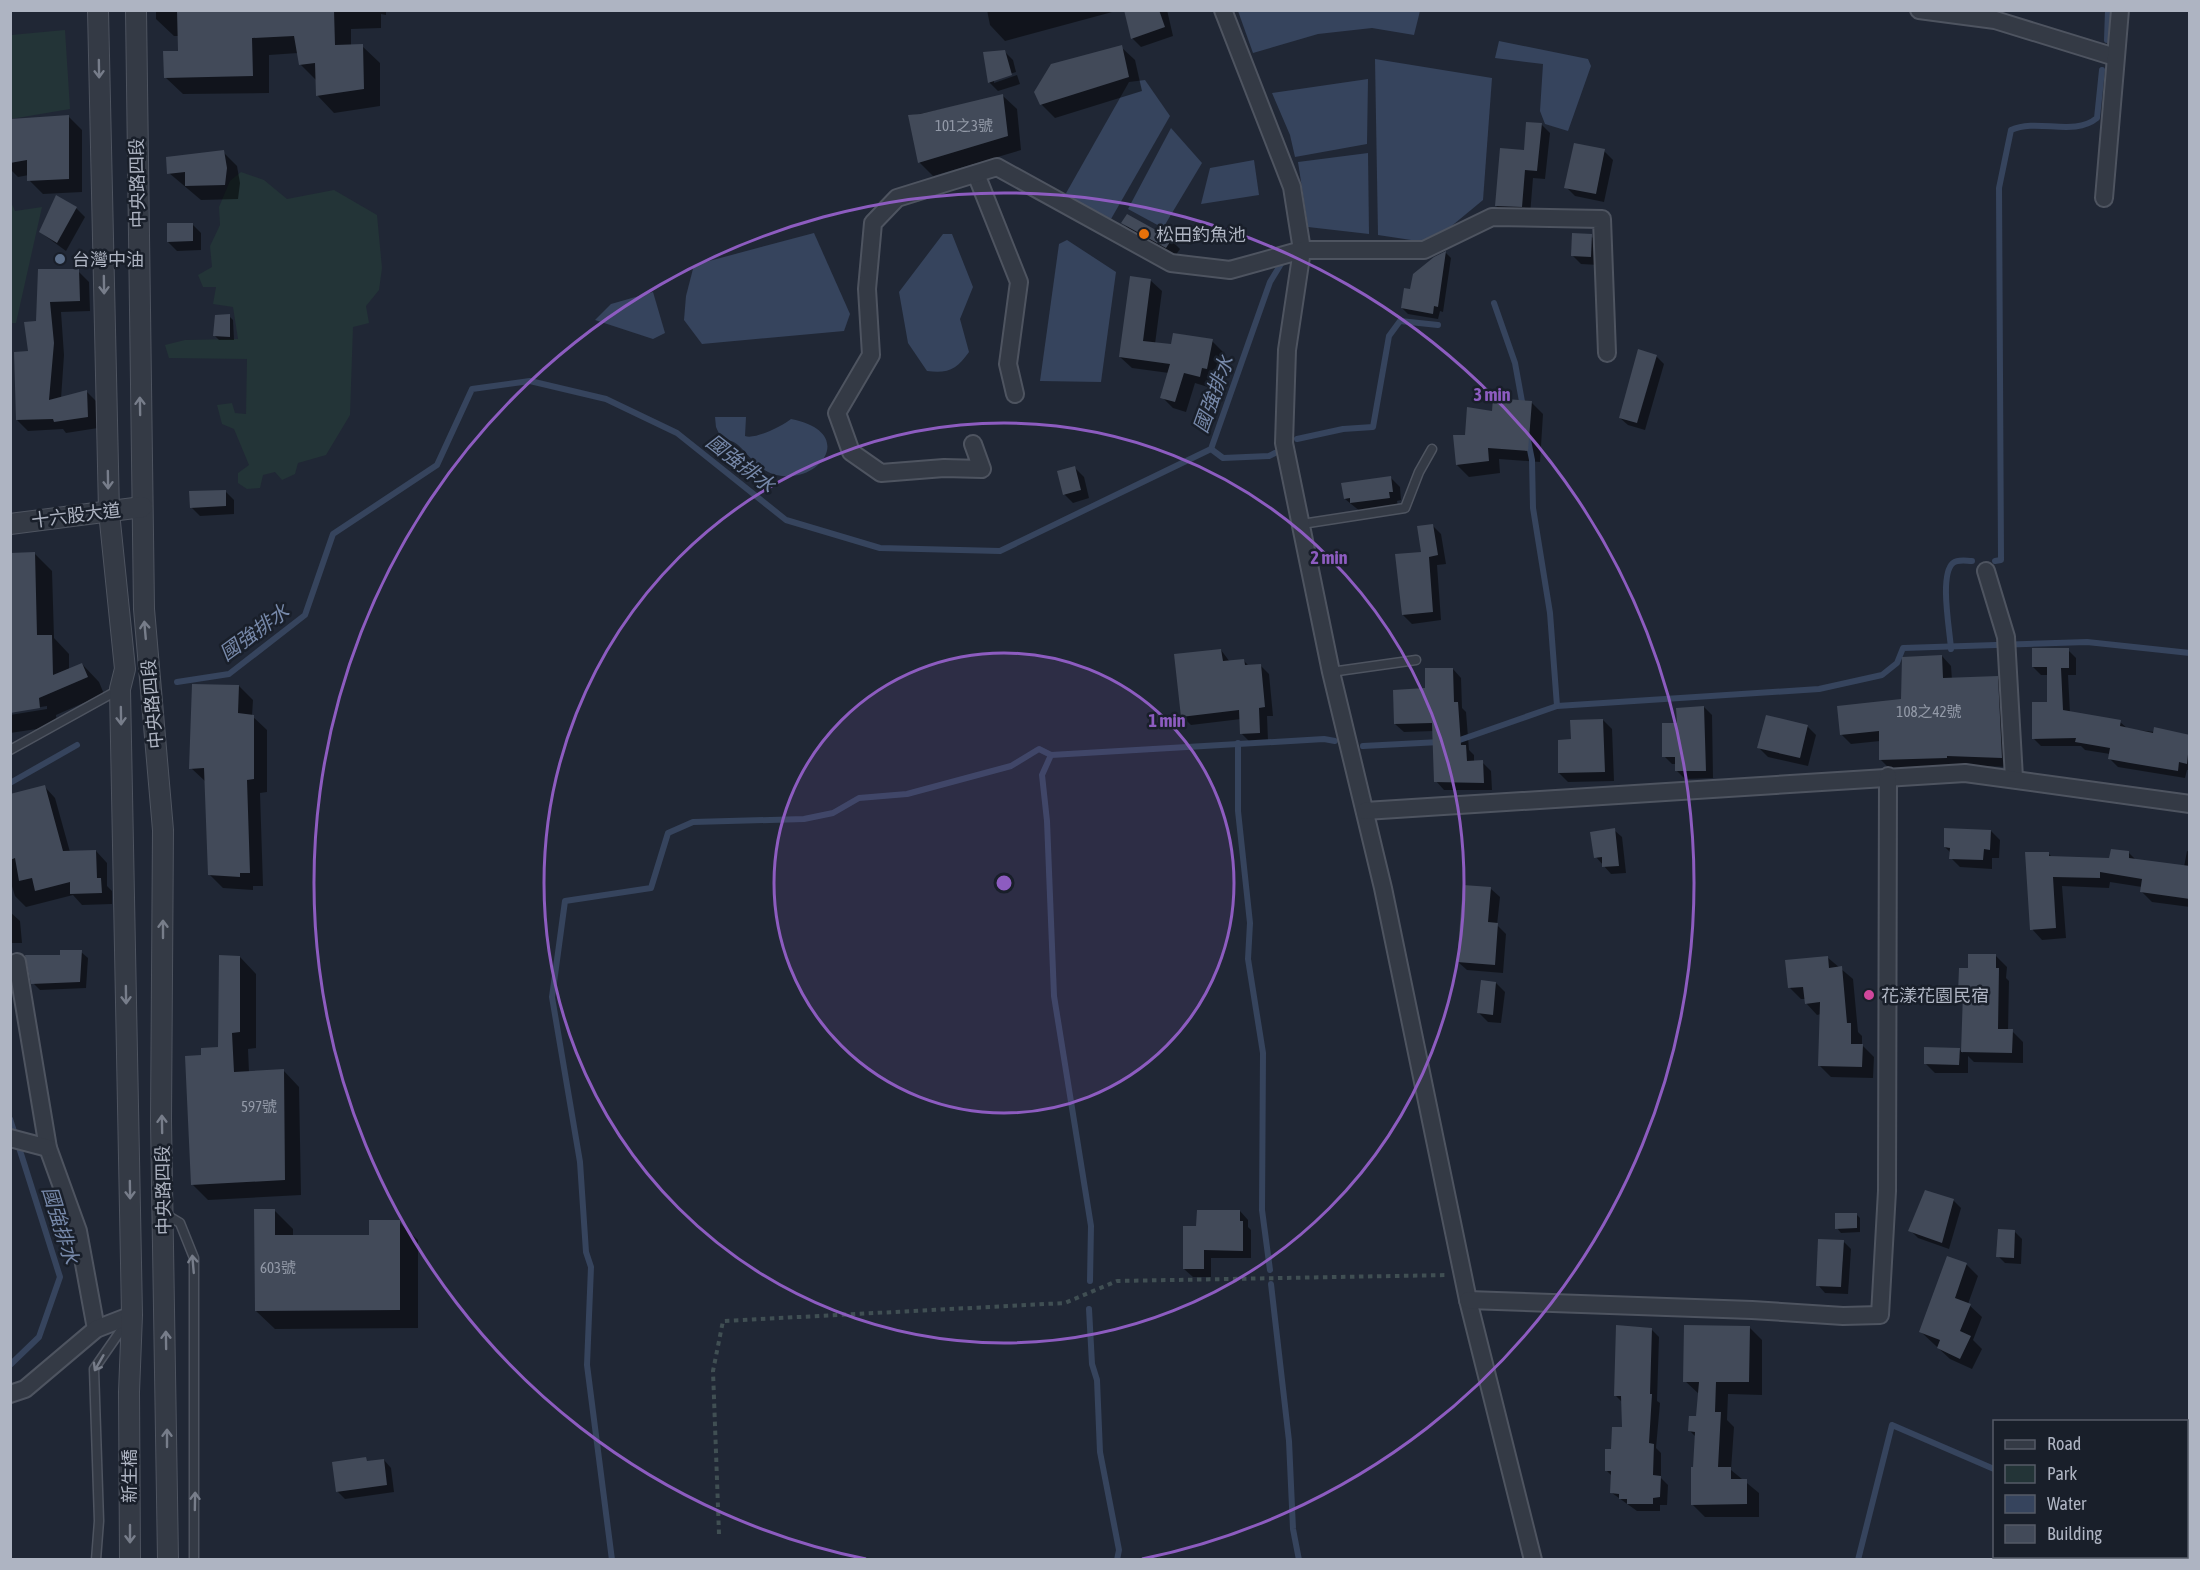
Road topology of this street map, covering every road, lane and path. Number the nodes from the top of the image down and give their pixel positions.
1 (98, 10) edge
2 (136, 10) edge
3 (1223, 10) edge
4 (1919, 10) edge
5 (2120, 10) edge
6 (2115, 57) junction
7 (976, 174) junction
8 (2104, 198) dead end
9 (1302, 250) junction
10 (1607, 353) dead end
11 (1015, 394) dead end
12 (972, 444) dead end
13 (1432, 449) dead end
14 (142, 507) junction
15 (109, 512) junction
16 (10, 524) edge
17 (1302, 524) junction
18 (1986, 571) dead end
19 (1416, 660) dead end
20 (1331, 672) junction
21 (120, 689) junction
22 (10, 750) edge
23 (1888, 776) junction
24 (2014, 778) junction
25 (2190, 804) edge
26 (1365, 811) junction
27 (17, 962) dead end
28 (10, 1138) edge
29 (48, 1148) junction
30 (163, 1213) junction
31 (1463, 1274) junction
32 (1468, 1300) junction
33 (132, 1315) junction
34 (96, 1329) junction
35 (18, 1391) edge
36 (129, 1392) joint
37 (719, 1534) dead end
38 (96, 1560) edge
39 (130, 1560) edge
40 (168, 1560) edge
41 (194, 1560) edge
42 (1533, 1560) edge

1 -> 15 street, 中央路四段
14 -> 2 street, 中央路四段
3 - 9 street
4 - 6 street
5 - 6 street
6 - 8 street
7 - 9 street
7 - 11 street
7 - 12 street
9 - 10 street
9 - 17 street
13 - 17 lane
14 - 15 street, 十六股大道
30 -> 14 street, 中央路四段
15 - 16 street, 十六股大道
15 - 21 street, 中央路四段
17 - 20 street
18 - 24 street
19 - 20 lane
20 - 26 street
21 - 22 lane
21 -> 33 street, 中央路四段
23 - 24 street
23 - 26 street
23 - 32 street
24 - 25 street
26 - 31 street
27 - 29 street
28 - 29 street
29 - 34 street
40 -> 30 street, 中央路四段
41 -> 30 lane
31 - 32 street
31 - 37 path
32 - 42 street
33 - 34 street
33 - 36 street, 中央路四段
33 -> 38 lane
34 - 35 street
36 -> 39 street, 新生橋

